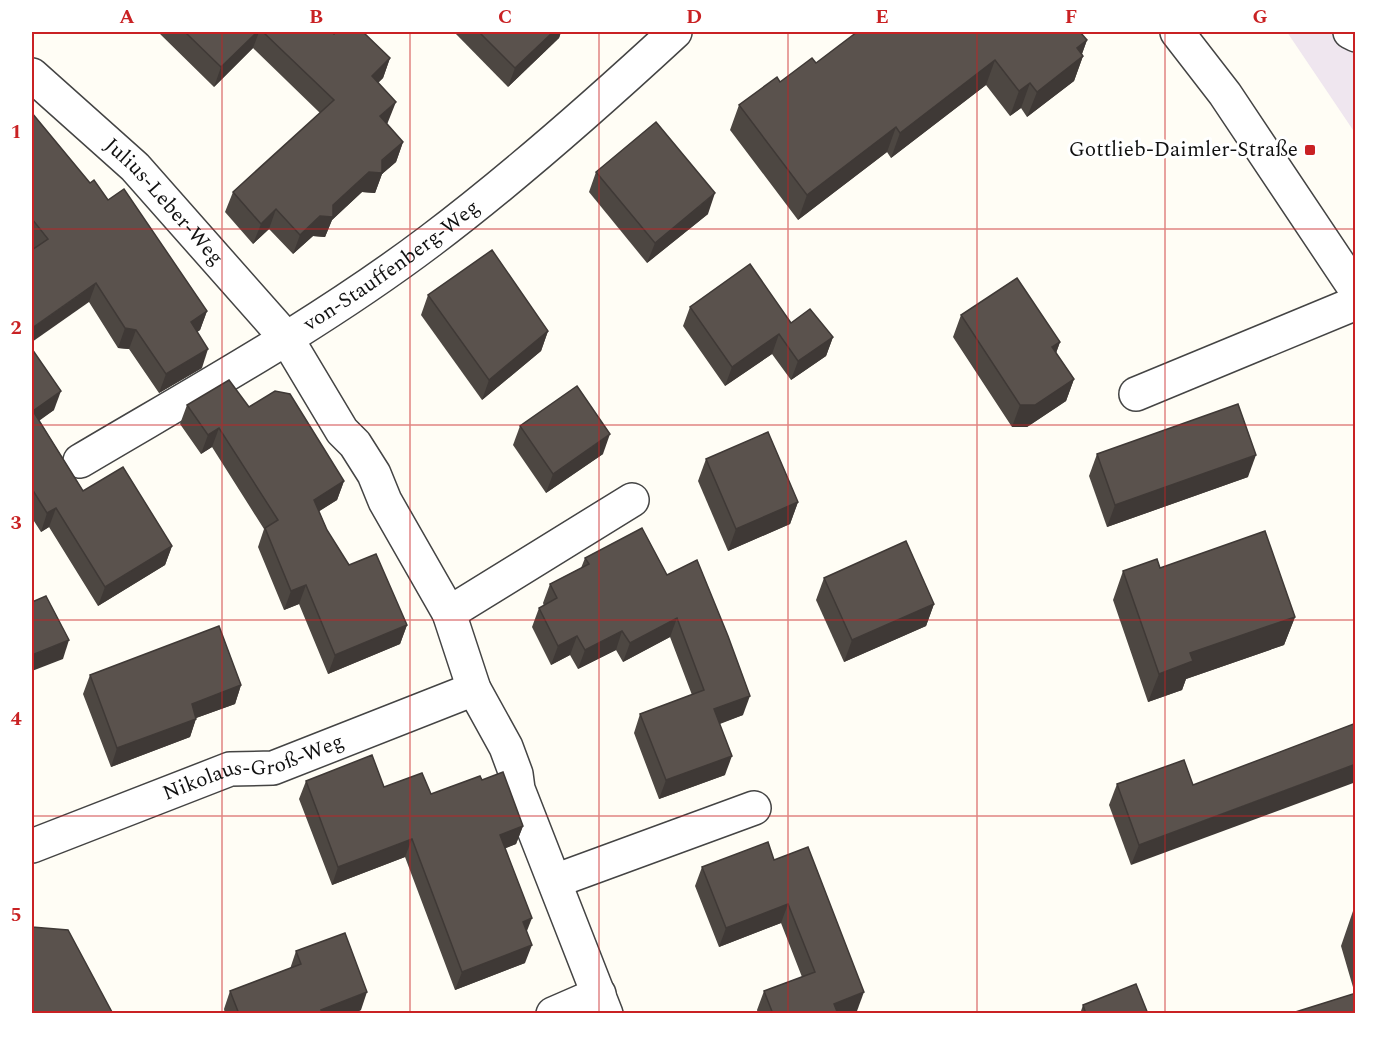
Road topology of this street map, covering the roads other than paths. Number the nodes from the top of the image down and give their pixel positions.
1 (675, 32) edge
2 (1177, 32) edge
3 (1350, 32) edge
4 (1356, 35) edge
5 (32, 75) edge
6 (1356, 290) edge
7 (1356, 303) edge
8 (287, 339) junction
9 (1136, 394) dead end
10 (80, 461) dead end
11 (632, 500) dead end
12 (449, 613) junction
13 (474, 689) junction
14 (754, 808) dead end
15 (32, 846) edge
16 (555, 881) junction
17 (602, 1004) edge
18 (553, 1014) edge

1 - 8 street, von-Stauffenberg-Weg
2 - 6 street
3 - 4 street
5 - 8 street, Julius-Leber-Weg
7 - 9 street
8 - 10 street, von-Stauffenberg-Weg
8 - 12 street
11 - 12 street
12 - 13 street
13 - 15 street, Nikolaus-Groß-Weg
13 - 16 street
14 - 16 street
16 - 17 street
17 - 18 street

